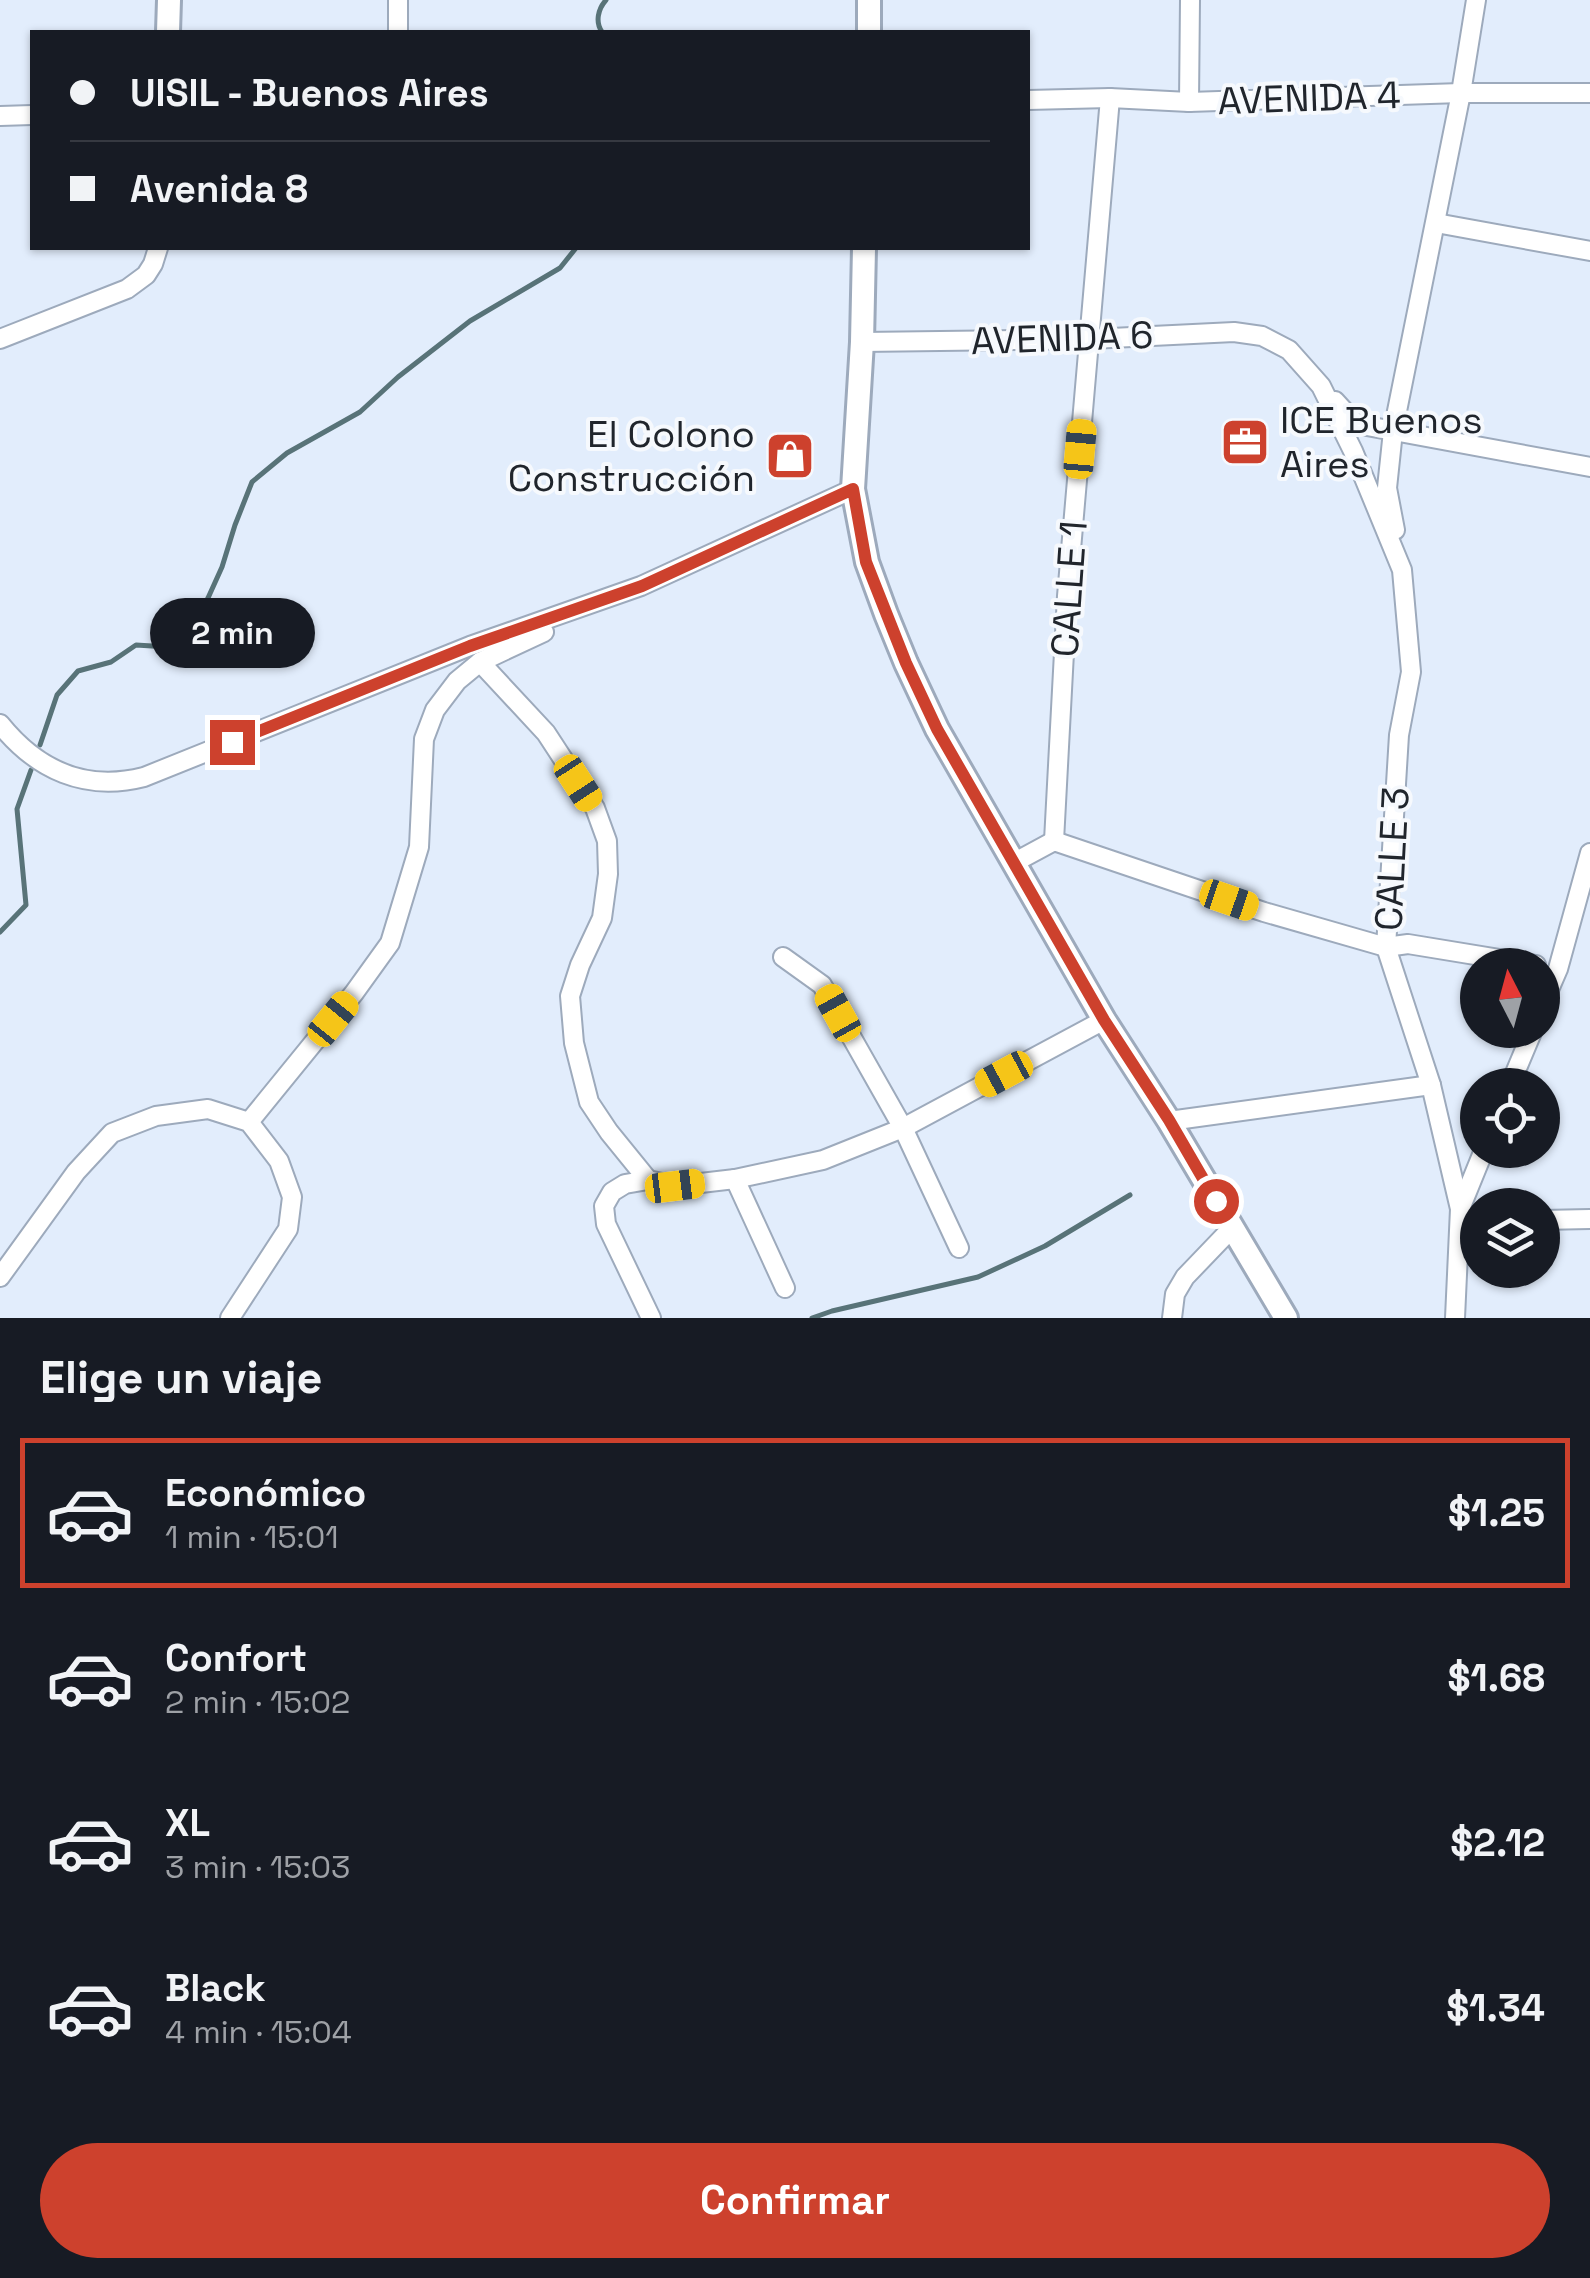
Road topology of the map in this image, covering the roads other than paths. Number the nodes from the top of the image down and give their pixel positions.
1 (169, 0) edge
2 (398, 0) edge
3 (869, 0) edge
4 (1190, 0) edge
5 (1476, 0) edge
6 (168, 30) edge
7 (398, 30) edge
8 (868, 30) edge
9 (1590, 93) edge
10 (1461, 94) junction
11 (1110, 98) junction
12 (1030, 100) edge
13 (1189, 102) junction
14 (30, 115) edge
15 (0, 116) edge
16 (1436, 223) junction
17 (157, 250) edge
18 (864, 250) edge
19 (1590, 251) edge
20 (1262, 336) joint
21 (0, 338) edge
22 (1091, 339) junction
23 (862, 342) junction
24 (1321, 386) junction
25 (1393, 431) junction
26 (1590, 467) edge
27 (853, 489) junction
28 (1402, 570) junction
29 (642, 586) junction
30 (480, 662) junction
31 (0, 724) edge
32 (1054, 841) junction
33 (1590, 852) edge
34 (1015, 862) junction
35 (1386, 947) junction
36 (1552, 948) edge
37 (1460, 952) edge
38 (783, 957) dead end
39 (1104, 1020) junction
40 (1431, 1085) junction
41 (1169, 1120) junction
42 (250, 1122) junction
43 (902, 1128) junction
44 (735, 1179) junction
45 (648, 1180) junction
46 (1460, 1197) edge
47 (1590, 1219) edge
48 (1560, 1220) edge
49 (1232, 1228) junction
50 (959, 1248) dead end
51 (1460, 1267) edge
52 (0, 1277) edge
53 (786, 1288) dead end
54 (230, 1318) edge
55 (651, 1318) edge
56 (1172, 1318) edge
57 (1286, 1318) edge
58 (1455, 1318) edge

1 - 6 main road
2 - 7 street
3 - 8 main road
4 - 13 street
5 - 10 street, CALLE 3
9 - 10 street, AVENIDA 4
10 - 13 street, AVENIDA 4
10 - 16 street, CALLE 3
11 - 12 street, AVENIDA 4
11 - 13 street, AVENIDA 4
11 - 22 street, CALLE 1
14 - 15 street
16 - 19 street
16 - 25 street, CALLE 3
17 - 21 street
18 - 23 main road
20 - 22 street, AVENIDA 6
20 - 24 street, CALLE 3
22 - 23 street, AVENIDA 6
22 - 32 street, CALLE 1
23 - 27 main road
24 - 25 street
24 - 28 street, CALLE 3
25 - 26 street
25 - 28 street, CALLE 3
27 - 29 street
27 - 34 main road
28 - 35 street, CALLE 3
29 - 30 street
29 - 31 street
30 - 42 street
30 - 45 street
32 - 34 street
32 - 35 street
33 - 36 street
34 - 39 main road
35 - 37 street
35 - 40 street, CALLE 3
38 - 43 street
39 - 41 main road
39 - 43 street
40 - 41 street
40 - 46 street, CALLE 3
41 - 49 main road
42 - 52 street
42 - 54 street
43 - 44 street
43 - 50 street
44 - 45 street
44 - 53 street
45 - 55 street
47 - 48 street
49 - 56 street
49 - 57 main road
51 - 58 street, CALLE 3

